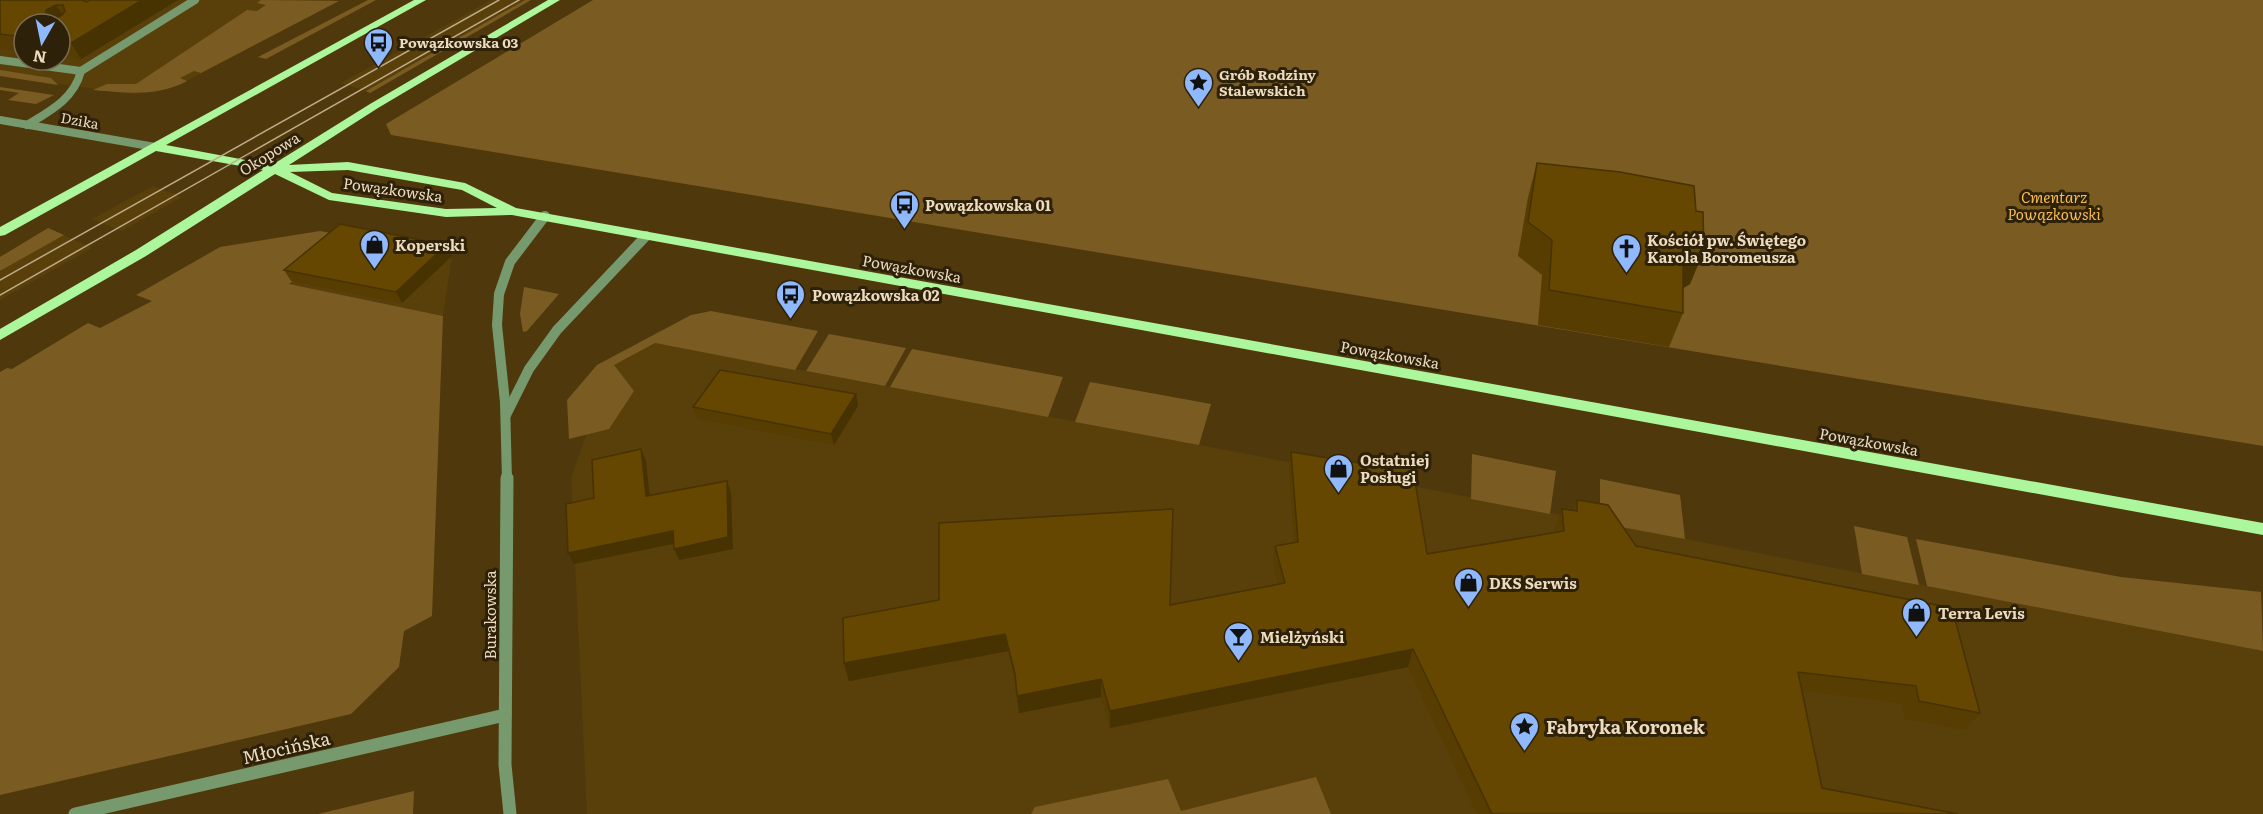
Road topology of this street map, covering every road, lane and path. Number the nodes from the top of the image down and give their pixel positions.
1 (195, 0) edge
2 (421, 0) edge
3 (555, 0) edge
4 (4, 60) edge
5 (81, 71) junction
6 (0, 120) edge
7 (27, 125) junction
8 (155, 147) junction
9 (275, 169) junction
10 (512, 211) junction
11 (545, 216) junction
12 (0, 232) edge
13 (646, 236) junction
14 (0, 335) edge
15 (506, 415) junction
16 (2263, 529) edge
17 (505, 715) junction
18 (75, 814) edge
19 (510, 814) edge

1 - 5 street
2 - 8 main road
3 - 9 main road, Okopowa
4 - 5 street
5 - 7 street
6 - 7 street, Dzika
7 - 8 street, Dzika
8 - 9 main road, Powązkowska
8 - 12 main road
9 - 10 main road, Powązkowska
9 - 10 main road, Powązkowska
9 - 14 main road, Okopowa
10 - 11 main road, Powązkowska
11 - 13 main road, Powązkowska
11 - 15 street, Burakowska
13 - 15 street, Burakowska
13 - 16 main road, Powązkowska
15 - 17 street, Burakowska
17 - 18 street, Młocińska
17 - 19 street, Burakowska

